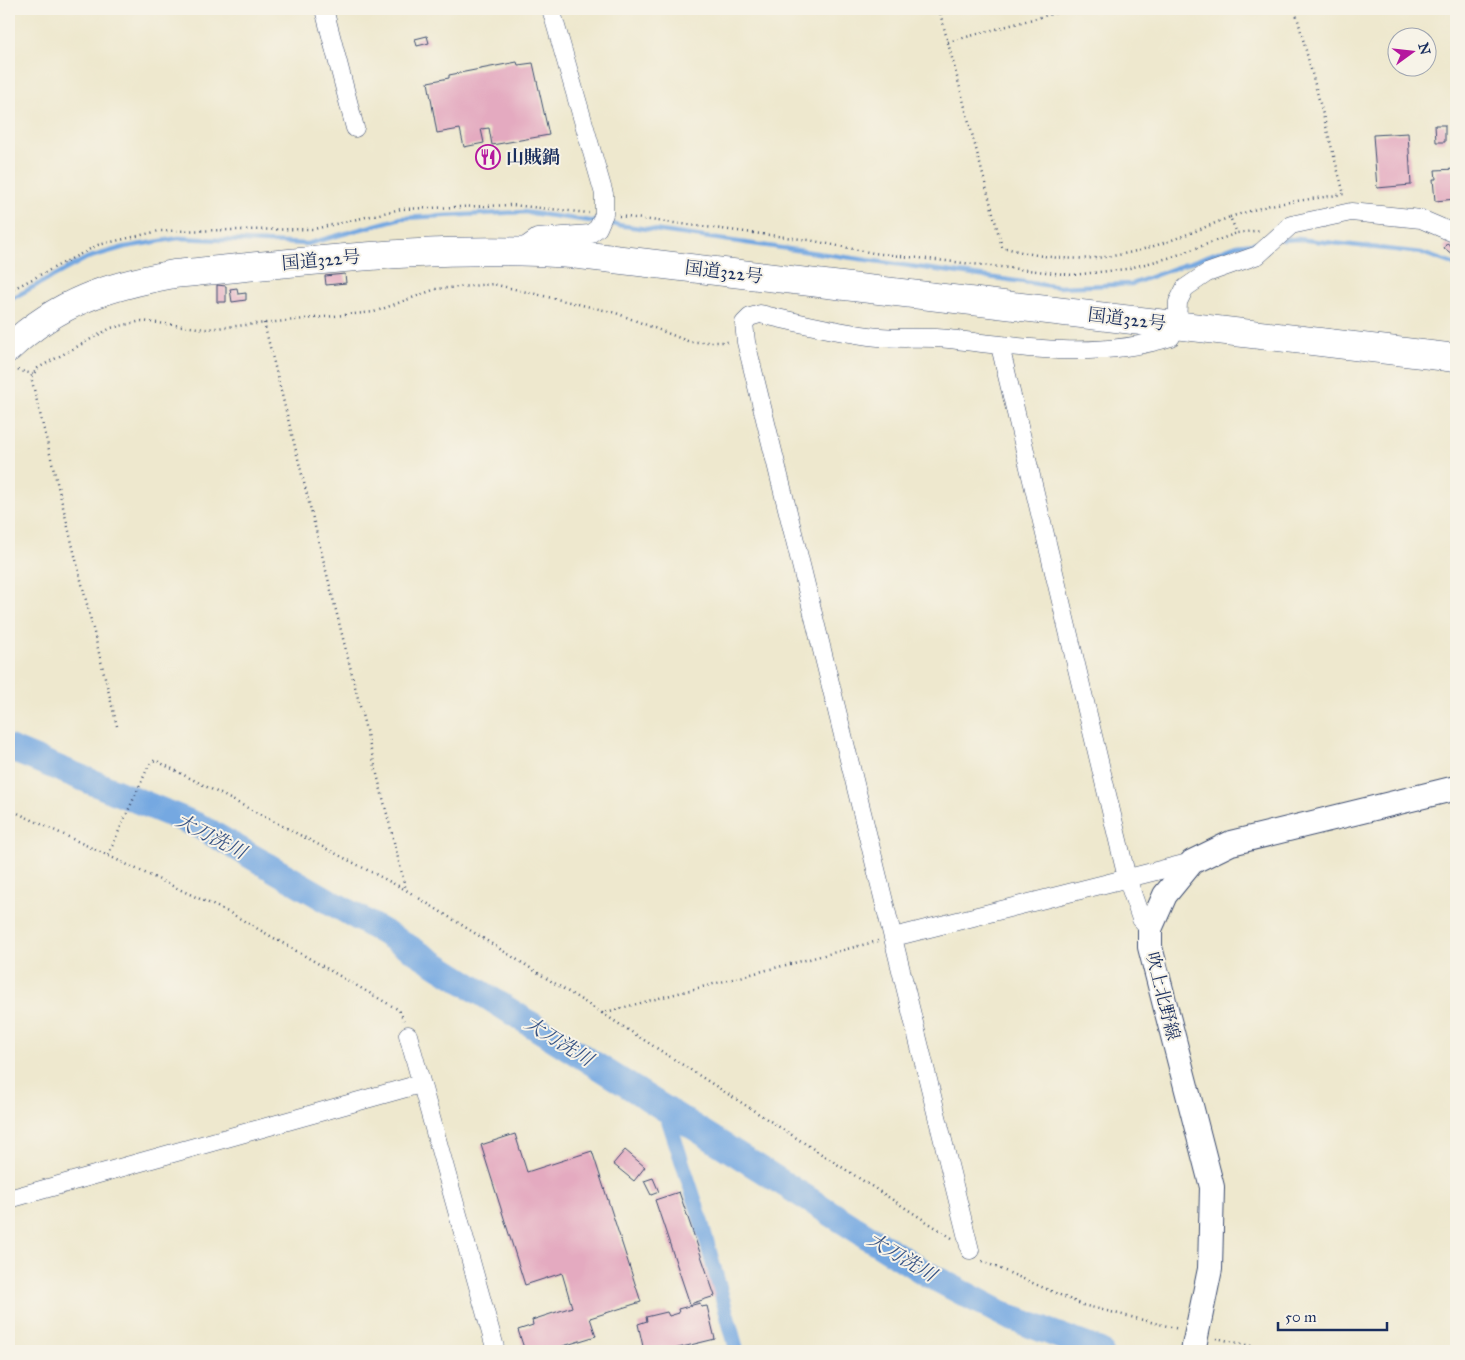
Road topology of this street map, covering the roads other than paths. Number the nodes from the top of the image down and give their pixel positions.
1 (324, 9) edge
2 (551, 9) edge
3 (355, 128) dead end
4 (1456, 234) edge
5 (520, 250) junction
6 (1177, 325) junction
7 (1000, 346) junction
8 (9, 348) edge
9 (1456, 358) edge
10 (1456, 788) edge
11 (1192, 862) junction
12 (1127, 878) junction
13 (1150, 929) junction
14 (894, 937) junction
15 (408, 1034) road end
16 (420, 1084) junction
17 (9, 1199) edge
18 (970, 1250) road end
19 (1195, 1342) edge
20 (496, 1351) edge

1 - 3 street
2 - 5 street
4 - 6 street
5 - 6 highway, 国道322号
5 - 8 highway, 国道322号
6 - 7 street
6 - 9 highway, 国道322号
7 - 12 street
7 - 14 street
10 - 11 main road, 吹上北野線
11 - 12 street
11 - 13 main road, 吹上北野線
12 - 13 street
12 - 14 street
13 - 19 main road, 吹上北野線
14 - 18 street
15 - 16 street
16 - 17 street
16 - 20 street

